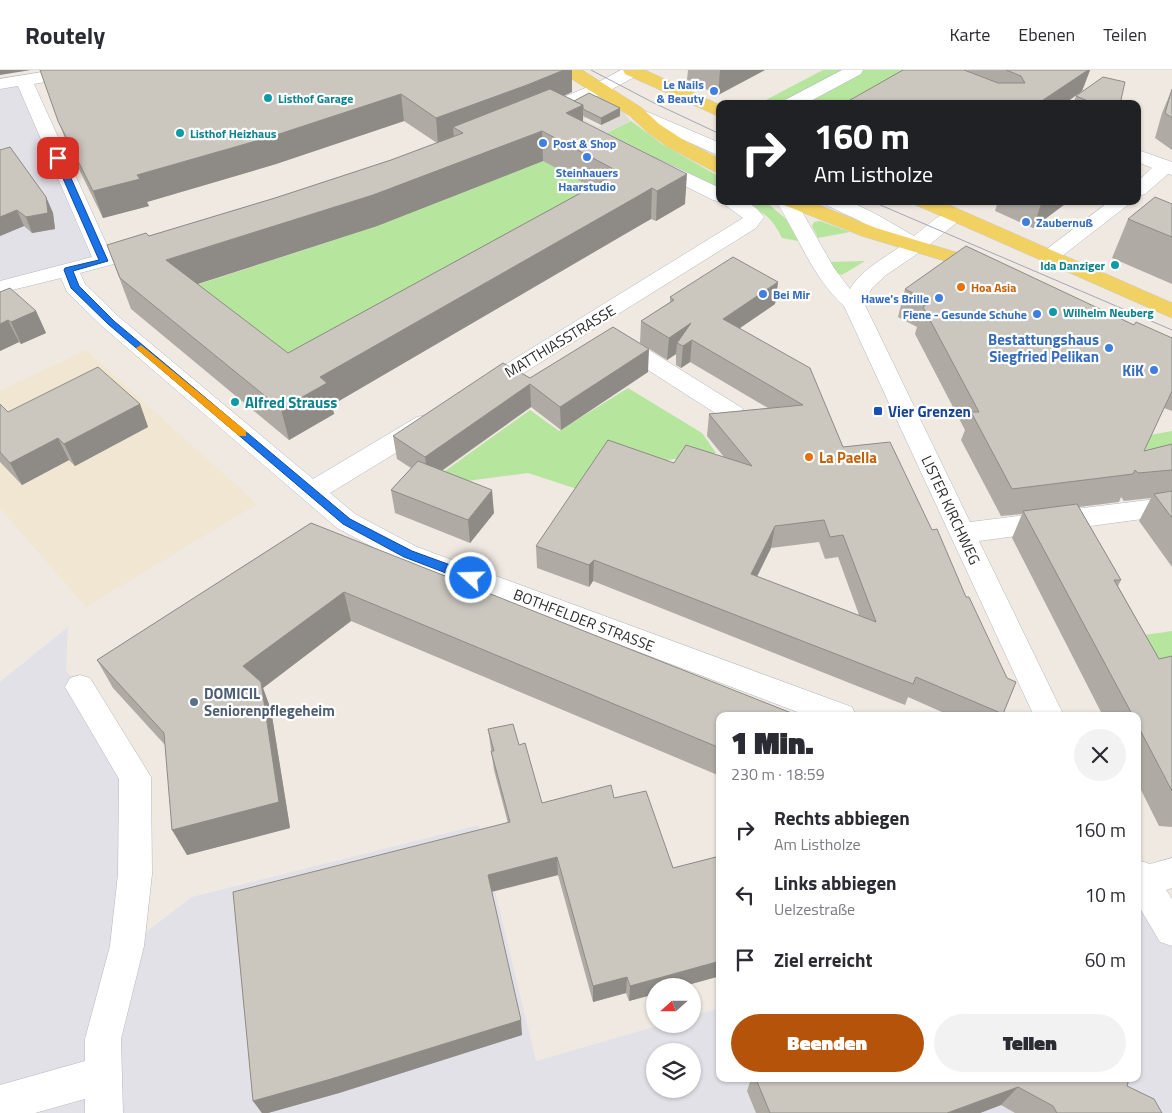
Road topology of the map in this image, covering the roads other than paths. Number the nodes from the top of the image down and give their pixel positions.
1 (85, 70) edge
2 (570, 70) edge
3 (632, 70) edge
4 (855, 70) edge
5 (24, 80) junction
6 (0, 84) edge
7 (601, 88) junction
8 (799, 100) edge
9 (550, 109) junction
10 (716, 110) edge
11 (636, 112) junction
12 (523, 120) edge
13 (572, 121) edge
14 (716, 148) edge
15 (634, 153) edge
16 (1141, 157) edge
17 (716, 165) edge
18 (1168, 168) edge
19 (1141, 188) edge
20 (716, 194) edge
21 (738, 205) edge
22 (788, 205) edge
23 (801, 205) edge
24 (842, 205) edge
25 (932, 205) edge
26 (1118, 205) edge
27 (956, 215) junction
28 (166, 244) edge
29 (916, 246) junction
30 (1050, 256) junction
31 (104, 261) junction
32 (68, 270) junction
33 (1009, 276) edge
34 (0, 287) edge
35 (853, 303) junction
36 (1172, 311) edge
37 (589, 323) junction
38 (734, 414) edge
39 (312, 492) junction
40 (1172, 506) edge
41 (962, 533) junction
42 (80, 687) dead end
43 (831, 712) edge
44 (1047, 712) edge
45 (1150, 877) edge
46 (1172, 930) edge
47 (103, 1075) junction
48 (0, 1104) edge
49 (104, 1113) edge

1 - 5 street
2 - 7 main road
3 - 7 street
3 - 10 main road
4 - 8 street
5 - 6 street
5 - 31 street
7 - 9 street
7 - 11 main road
9 - 12 street
9 - 13 street
11 - 14 street
11 - 17 main road
15 - 20 street
16 - 18 street
18 - 19 street
21 - 37 street, MATTHIASSTRASSE
22 - 35 street, LISTER KIRCHWEG
23 - 29 main road
24 - 29 street
25 - 27 main road
26 - 30 street
27 - 29 street
27 - 30 main road
28 - 31 street
29 - 33 main road
29 - 35 street
30 - 36 main road
31 - 32 street
32 - 34 street
32 - 39 street, BOTHFELDER STRASSE
35 - 41 street, LISTER KIRCHWEG
37 - 38 street
37 - 39 street, MATTHIASSTRASSE
39 - 43 street, BOTHFELDER STRASSE
40 - 41 street
41 - 44 street, LISTER KIRCHWEG
42 - 47 street
45 - 46 street
47 - 48 street
47 - 49 street

